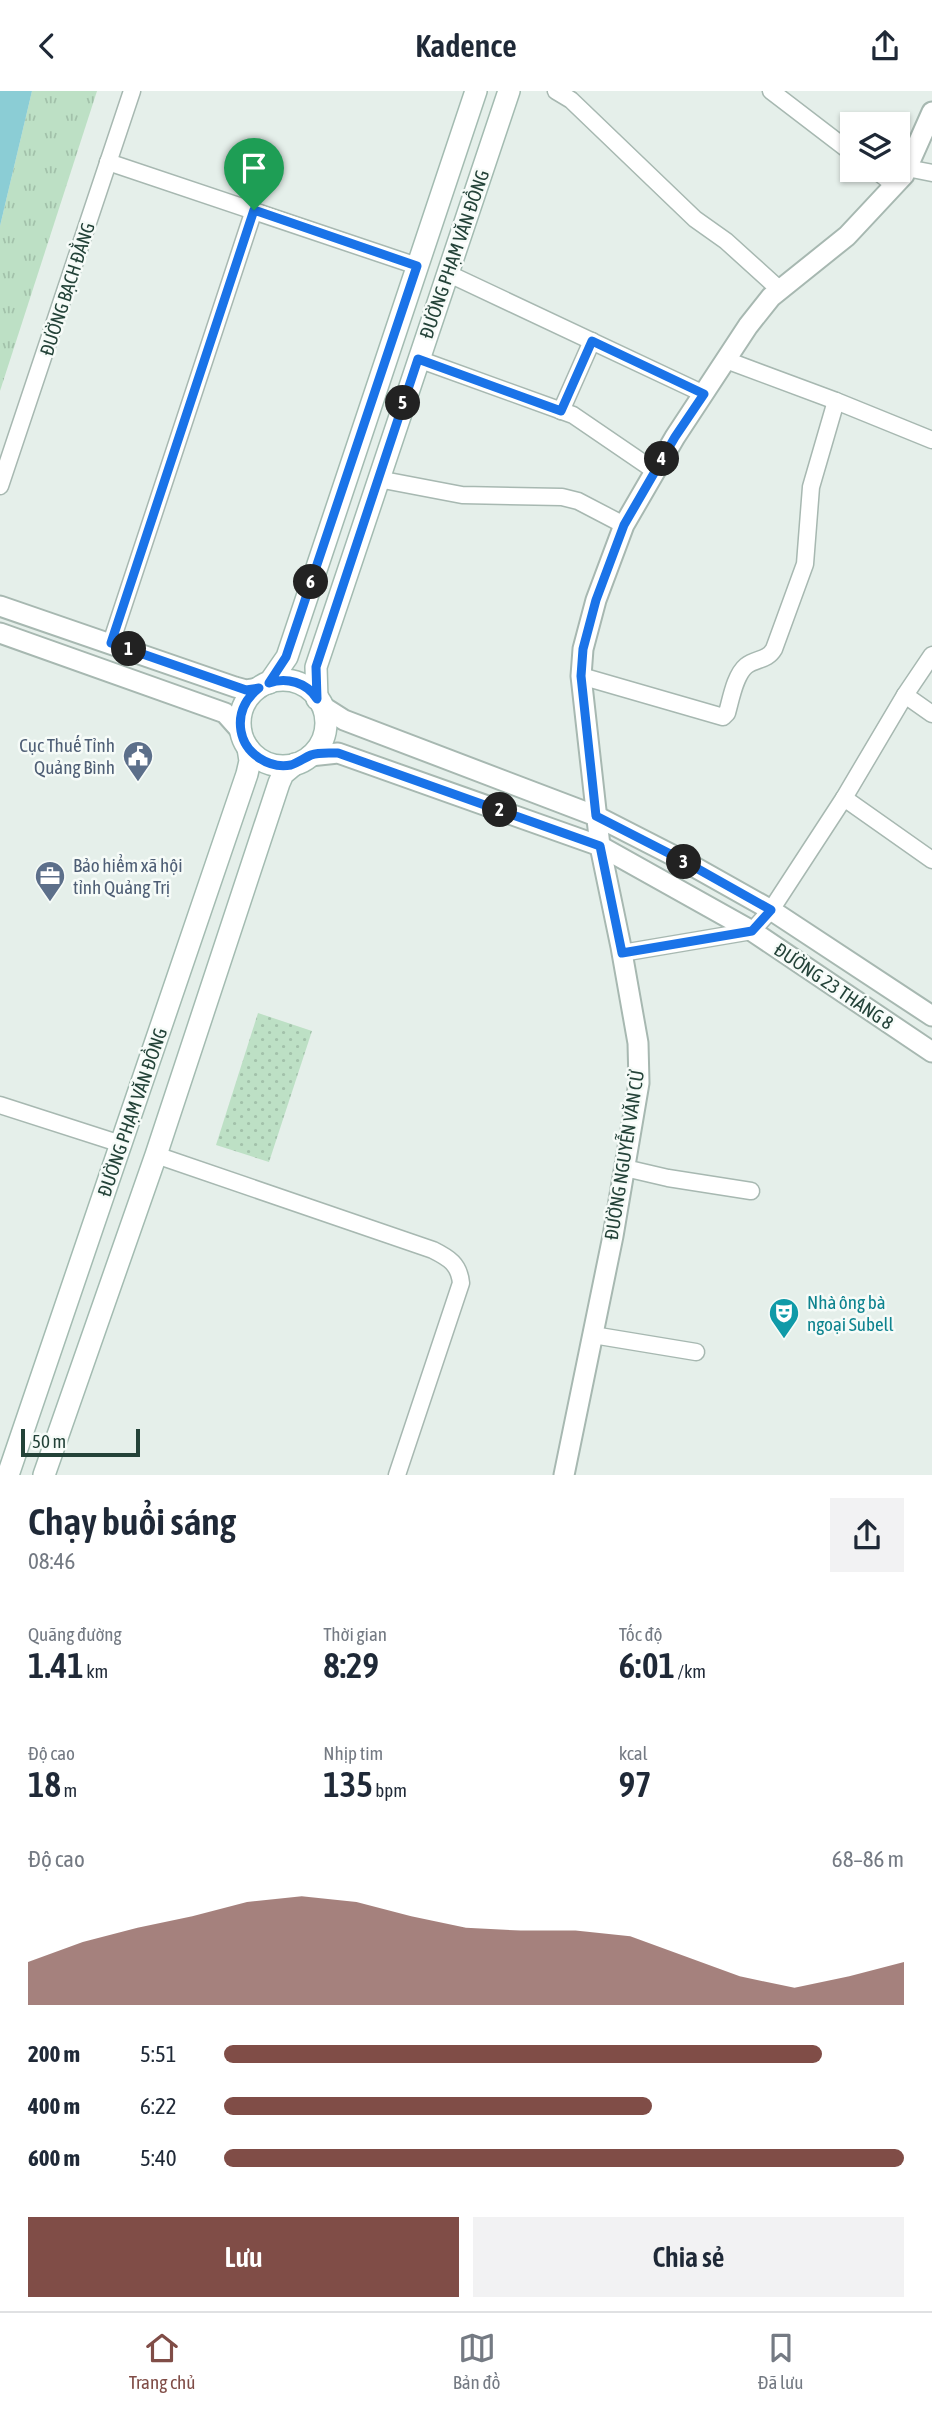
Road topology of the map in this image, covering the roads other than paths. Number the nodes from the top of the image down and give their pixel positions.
1 (132, 91) edge
2 (476, 91) edge
3 (509, 91) edge
4 (556, 91) edge
5 (771, 91) edge
6 (575, 96) edge
7 (932, 112) edge
8 (840, 144) edge
9 (910, 161) edge
10 (108, 162) junction
11 (910, 169) edge
12 (932, 173) edge
13 (891, 182) edge
14 (897, 182) edge
15 (895, 185) junction
16 (254, 210) junction
17 (417, 266) junction
18 (447, 273) junction
19 (779, 289) junction
20 (592, 341) junction
21 (418, 359) junction
22 (726, 360) junction
23 (704, 394) junction
24 (836, 401) junction
25 (561, 411) junction
26 (932, 440) edge
27 (655, 471) junction
28 (377, 479) junction
29 (0, 486) edge
30 (624, 525) junction
31 (0, 606) edge
32 (0, 633) edge
33 (111, 643) junction
34 (932, 655) edge
35 (581, 676) junction
36 (264, 685) junction
37 (905, 695) junction
38 (319, 702) junction
39 (932, 714) edge
40 (245, 739) junction
41 (302, 760) junction
42 (844, 798) junction
43 (596, 816) junction
44 (600, 846) junction
45 (932, 860) edge
46 (771, 910) junction
47 (752, 931) junction
48 (622, 953) junction
49 (932, 1016) edge
50 (932, 1052) edge
51 (0, 1105) edge
52 (121, 1144) junction
53 (156, 1155) junction
54 (625, 1168) junction
55 (751, 1191) dead end
56 (593, 1335) junction
57 (696, 1352) dead end
58 (8, 1475) edge
59 (44, 1475) edge
60 (397, 1475) edge
61 (564, 1475) edge

1 - 10 street, ĐƯỜNG BẠCH ĐẰNG
2 - 17 main road, ĐƯỜNG PHẠM VĂN ĐỒNG
3 - 18 main road, ĐƯỜNG PHẠM VĂN ĐỒNG
4 - 6 street
5 - 8 street
6 - 19 street
7 - 9 street, ĐƯỜNG NGUYỄN VĂN CỪ
10 - 16 street
10 - 29 street, ĐƯỜNG BẠCH ĐẰNG
11 - 12 street
13 - 15 street
14 - 15 street, ĐƯỜNG NGUYỄN VĂN CỪ
15 - 19 street, ĐƯỜNG NGUYỄN VĂN CỪ
16 - 17 street
16 - 33 street
17 - 36 main road, ĐƯỜNG PHẠM VĂN ĐỒNG
18 - 20 street
18 - 21 main road, ĐƯỜNG PHẠM VĂN ĐỒNG
19 - 22 street, ĐƯỜNG NGUYỄN VĂN CỪ
20 - 23 street
20 - 25 street
21 - 25 street
21 - 28 main road, ĐƯỜNG PHẠM VĂN ĐỒNG
22 - 23 street, ĐƯỜNG NGUYỄN VĂN CỪ
22 - 24 street
23 - 27 street, ĐƯỜNG NGUYỄN VĂN CỪ
24 - 26 street
24 - 35 street
25 - 27 street
27 - 30 street, ĐƯỜNG NGUYỄN VĂN CỪ
28 - 30 street
28 - 38 main road, ĐƯỜNG PHẠM VĂN ĐỒNG
30 - 35 street, ĐƯỜNG NGUYỄN VĂN CỪ
31 - 33 street
32 - 40 street
33 - 36 street
34 - 37 street
35 - 43 street, ĐƯỜNG NGUYỄN VĂN CỪ
36 - 38 main road
36 - 40 main road
37 - 39 street
37 - 42 street
38 - 41 main road
38 - 43 street, ĐƯỜNG 23 THÁNG 8
40 - 41 main road
40 - 52 main road, ĐƯỜNG PHẠM VĂN ĐỒNG
41 - 44 street, ĐƯỜNG 23 THÁNG 8
41 - 53 main road, ĐƯỜNG PHẠM VĂN ĐỒNG
42 - 45 street
42 - 46 street
43 - 44 street, ĐƯỜNG NGUYỄN VĂN CỪ
43 - 46 street, ĐƯỜNG 23 THÁNG 8
44 - 47 street, ĐƯỜNG 23 THÁNG 8
44 - 48 street, ĐƯỜNG NGUYỄN VĂN CỪ
46 - 47 street
46 - 49 street, ĐƯỜNG 23 THÁNG 8
47 - 48 street
47 - 50 street, ĐƯỜNG 23 THÁNG 8
48 - 54 street, ĐƯỜNG NGUYỄN VĂN CỪ
51 - 52 street
52 - 53 main road
52 - 58 main road, ĐƯỜNG PHẠM VĂN ĐỒNG
53 - 59 main road, ĐƯỜNG PHẠM VĂN ĐỒNG
53 - 60 street
54 - 55 street
54 - 56 street, ĐƯỜNG NGUYỄN VĂN CỪ
56 - 57 street
56 - 61 street, ĐƯỜNG NGUYỄN VĂN CỪ

